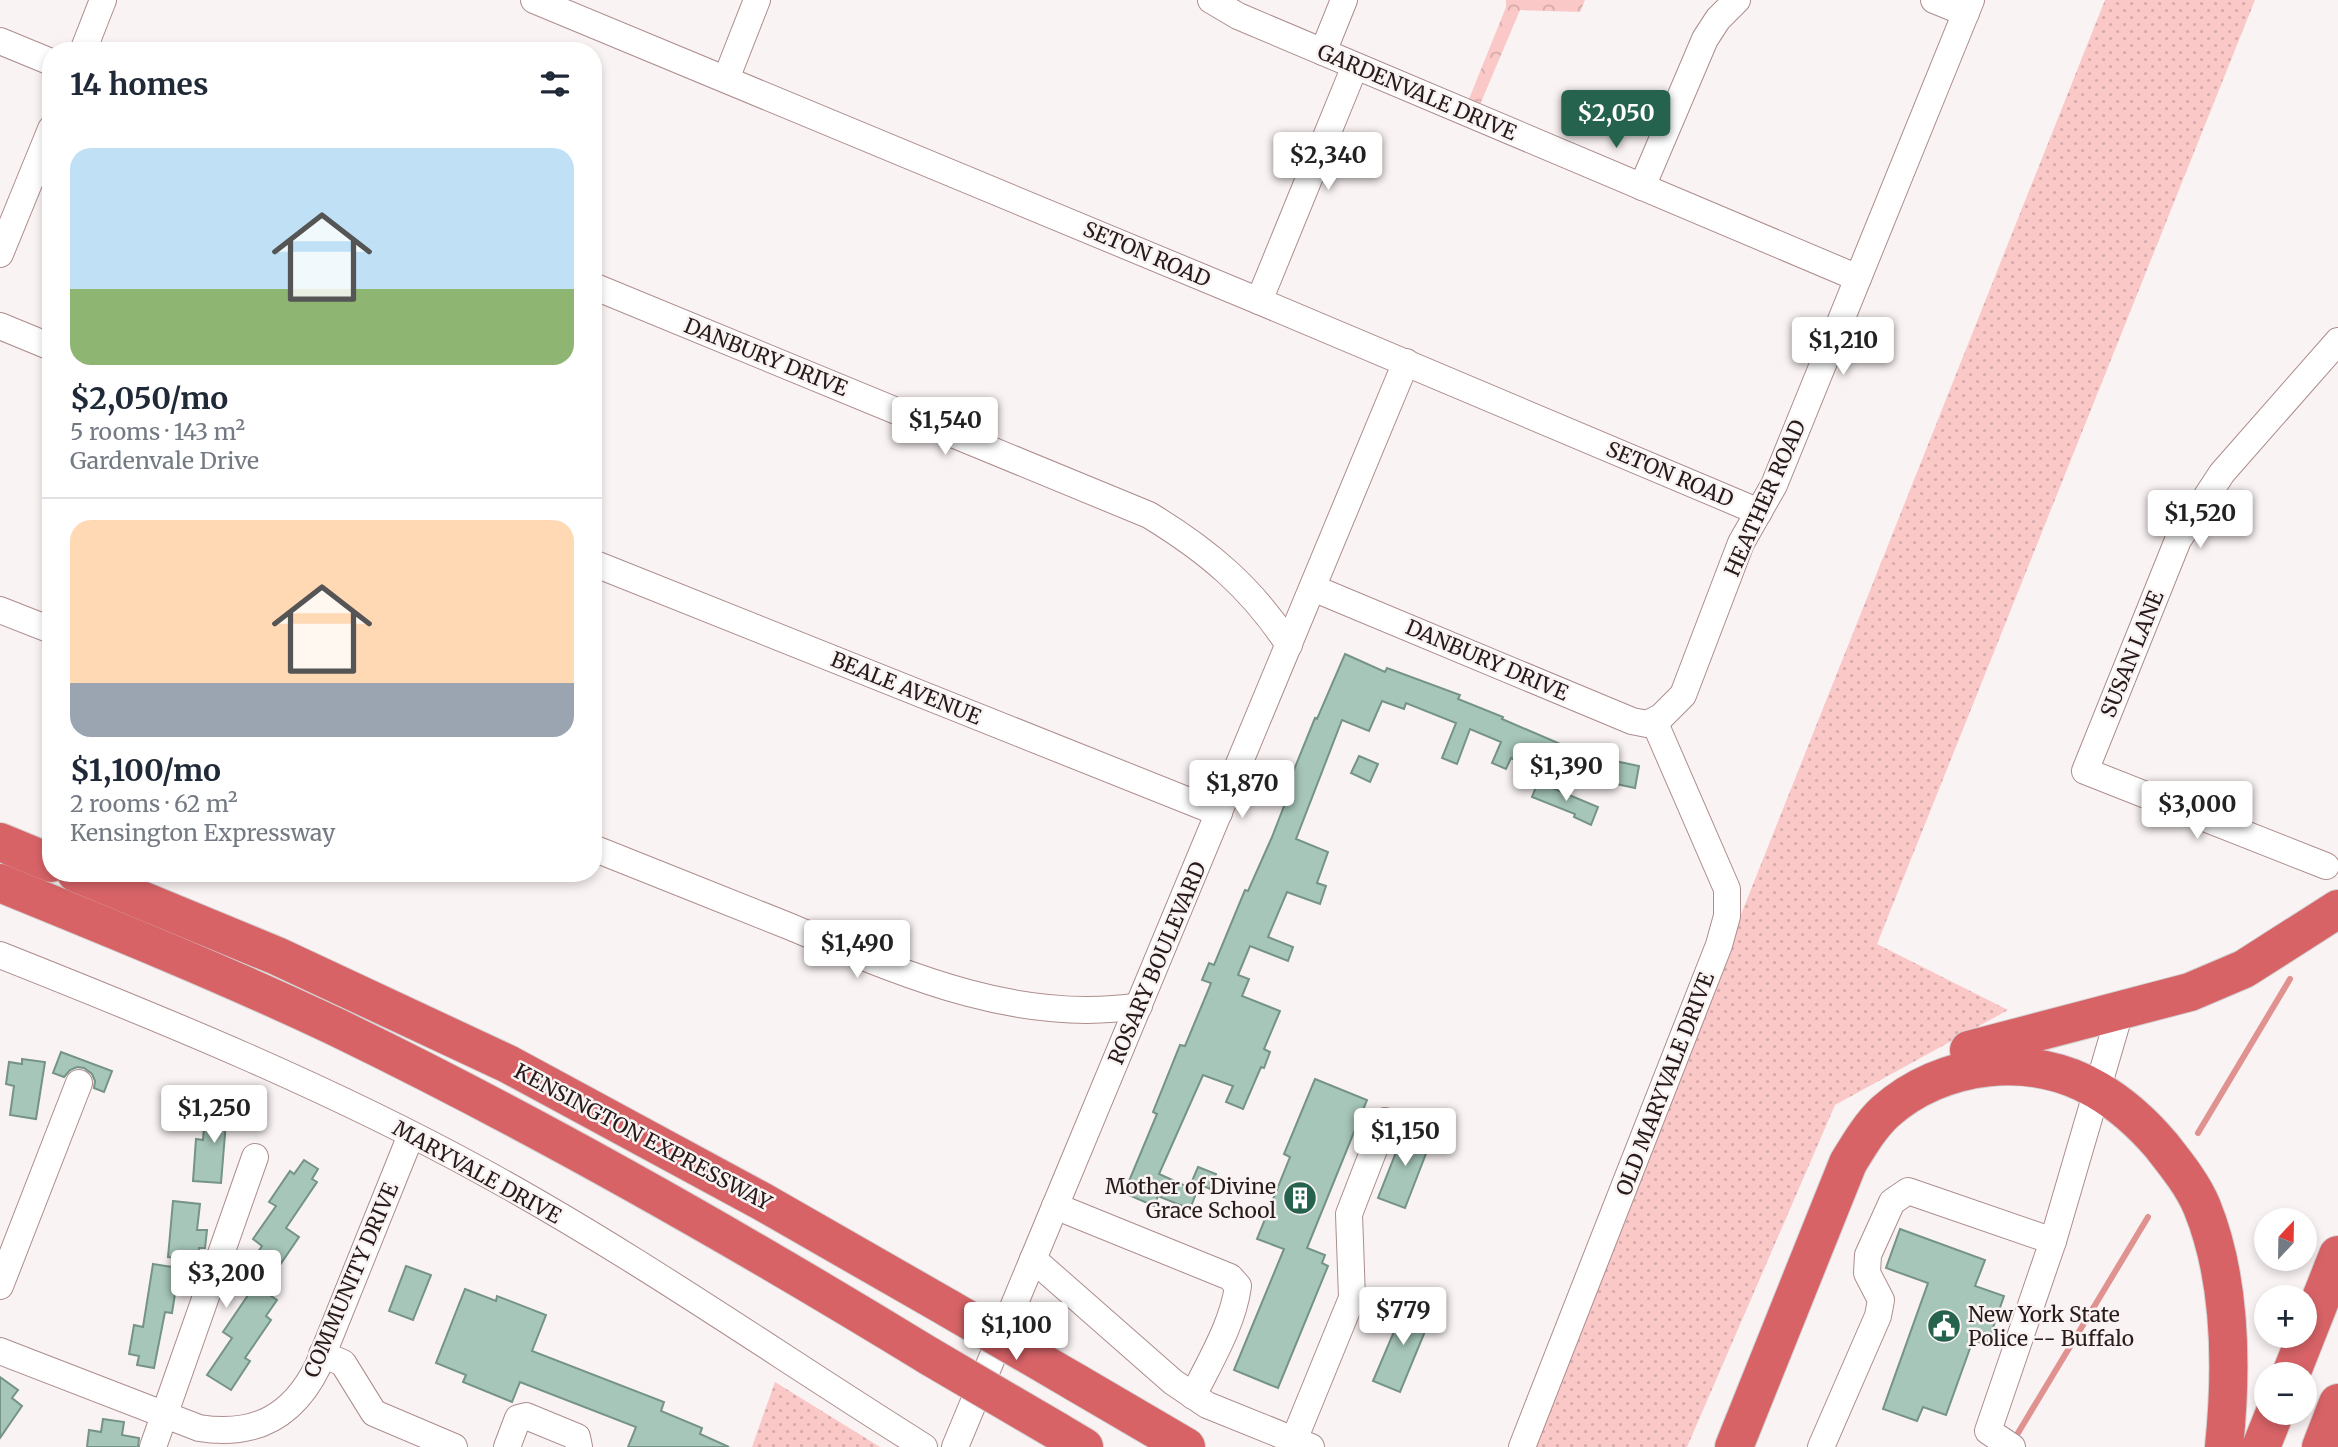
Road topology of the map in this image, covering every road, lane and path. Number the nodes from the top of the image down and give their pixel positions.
1 (103, 0) edge
2 (534, 0) edge
3 (757, 0) edge
4 (1211, 0) edge
5 (1344, 0) edge
6 (1737, 0) edge
7 (1934, 0) edge
8 (1969, 7) edge
9 (0, 41) edge
10 (87, 42) edge
11 (1323, 52) junction
12 (42, 58) edge
13 (1355, 66) junction
14 (726, 79) junction
15 (42, 151) edge
16 (1642, 187) junction
17 (0, 254) edge
18 (1858, 278) junction
19 (602, 290) edge
20 (1259, 301) junction
21 (0, 326) edge
22 (2338, 341) edge
23 (42, 343) edge
24 (1406, 362) junction
25 (1759, 512) junction
26 (602, 567) edge
27 (1313, 588) junction
28 (0, 610) edge
29 (42, 626) edge
30 (1289, 645) junction
31 (1657, 719) junction
32 (1219, 813) junction
33 (0, 842) edge
34 (602, 852) edge
35 (42, 859) edge
36 (2326, 866) dead end
37 (98, 882) edge
38 (0, 883) edge
39 (2338, 909) edge
40 (0, 955) edge
41 (1139, 1006) junction
42 (2119, 1012) junction
43 (79, 1083) dead end
44 (2097, 1089) junction
45 (1385, 1121) dead end
46 (411, 1135) junction
47 (255, 1157) dead end
48 (1055, 1206) junction
49 (2053, 1241) junction
50 (2338, 1255) edge
51 (1033, 1259) junction
52 (0, 1286) edge
53 (0, 1351) edge
54 (322, 1354) junction
55 (2296, 1362) edge
56 (1193, 1396) junction
57 (2338, 1403) edge
58 (164, 1415) junction
59 (2270, 1425) edge
60 (1071, 1439) edge
61 (1983, 1439) edge
62 (1302, 1444) edge
63 (153, 1447) edge
64 (454, 1447) edge
65 (507, 1447) edge
66 (579, 1447) edge
67 (924, 1447) edge
68 (955, 1447) edge
69 (1186, 1447) edge
70 (1522, 1447) edge
71 (1714, 1447) edge
72 (1734, 1447) edge
73 (1821, 1447) edge
74 (2012, 1447) edge
75 (2224, 1447) edge
76 (2261, 1447) edge
77 (2321, 1447) edge

1 - 10 street
2 - 14 street, SETON ROAD
3 - 14 street
4 - 11 street, GARDENVALE DRIVE
5 - 11 street
6 - 16 street
7 - 8 street
8 - 18 street, HEATHER ROAD
9 - 12 street
11 - 13 street, GARDENVALE DRIVE
13 - 16 street, GARDENVALE DRIVE
13 - 20 street
14 - 20 street, SETON ROAD
15 - 17 street
16 - 18 street, GARDENVALE DRIVE
18 - 25 street, HEATHER ROAD
19 - 30 street, DANBURY DRIVE
20 - 24 street, SETON ROAD
21 - 23 street
22 - 36 street, SUSAN LANE
24 - 25 street, SETON ROAD
24 - 27 street, ROSARY BOULEVARD
25 - 31 street, HEATHER ROAD
26 - 32 street, BEALE AVENUE
27 - 30 street, ROSARY BOULEVARD
27 - 31 street, DANBURY DRIVE
28 - 29 street
30 - 32 street, ROSARY BOULEVARD
31 - 70 street, OLD MARYVALE DRIVE
32 - 41 street, ROSARY BOULEVARD
33 - 35 highway
34 - 41 street
37 - 69 highway, KENSINGTON EXPRESSWAY, bridge
38 - 60 highway, KENSINGTON EXPRESSWAY, bridge
39 - 42 highway
40 - 46 street, MARYVALE DRIVE
41 - 48 street, ROSARY BOULEVARD
42 - 44 street
42 - 71 highway
43 - 52 street
44 - 49 street
44 - 72 highway
44 - 75 highway
45 - 62 street
46 - 54 street, COMMUNITY DRIVE
46 - 67 street, MARYVALE DRIVE
47 - 58 street
48 - 51 street, ROSARY BOULEVARD
48 - 56 street
49 - 61 street
49 - 73 street
50 - 55 highway
51 - 56 street
51 - 68 street, ROSARY BOULEVARD
53 - 58 street, COMMUNITY DRIVE
54 - 58 street, COMMUNITY DRIVE
54 - 64 street
56 - 62 street
57 - 77 highway
58 - 63 street
59 - 76 highway
61 - 74 street
65 - 66 street

